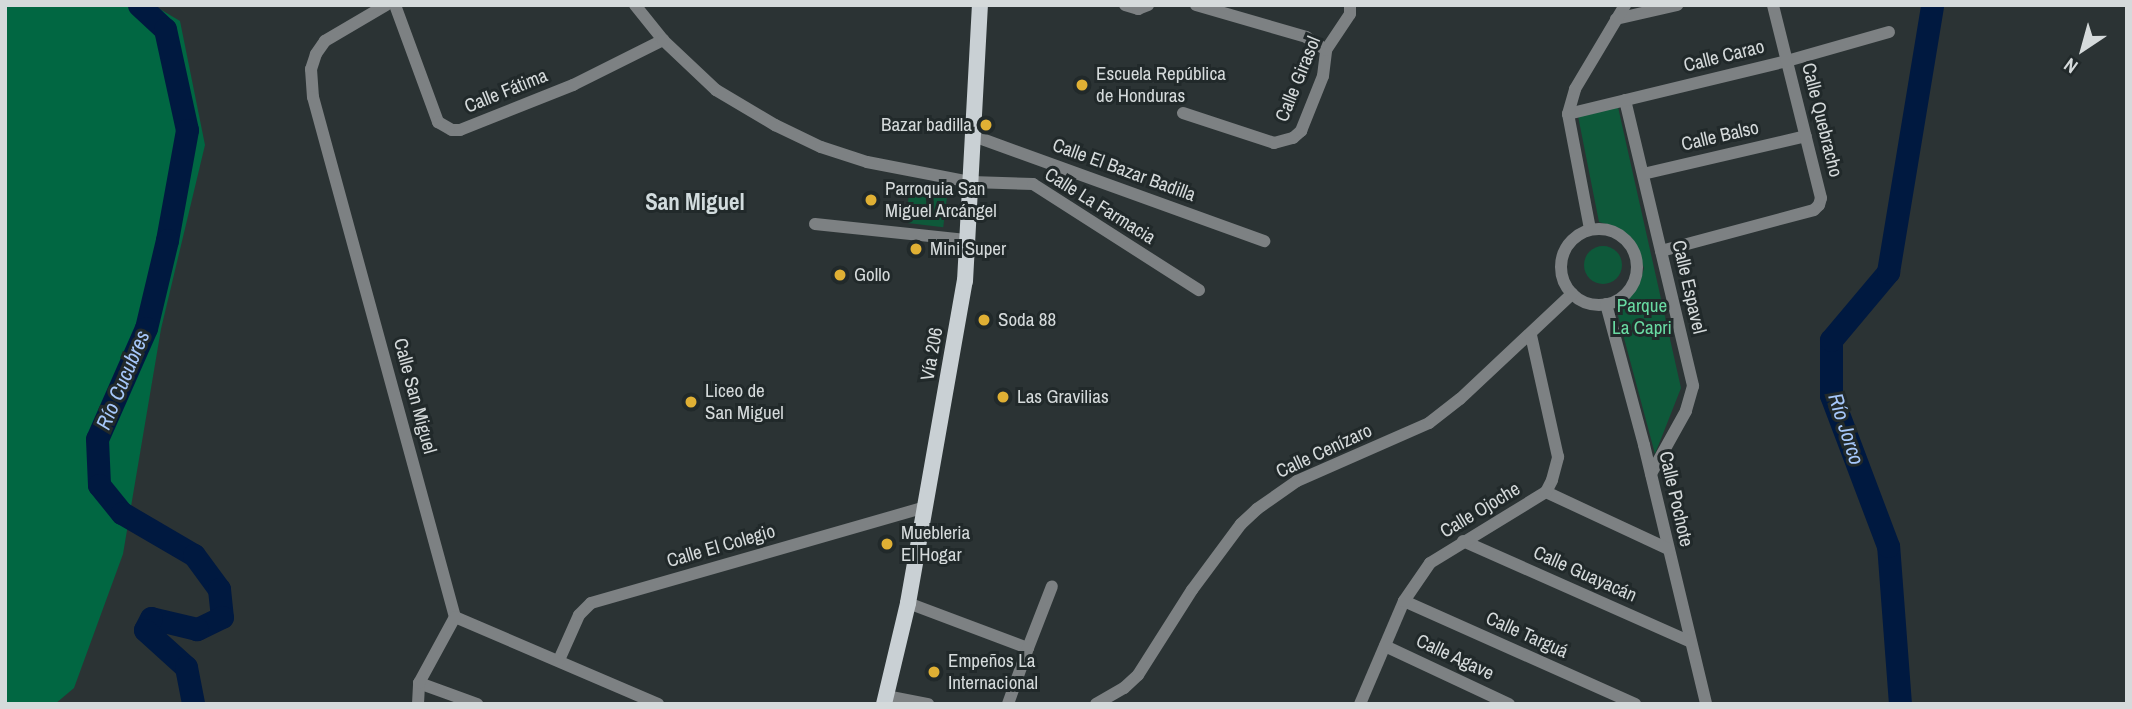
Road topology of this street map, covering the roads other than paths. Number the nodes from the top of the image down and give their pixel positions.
1 (386, 5) edge
2 (395, 5) edge
3 (635, 5) edge
4 (980, 5) edge
5 (1125, 5) edge
6 (1148, 5) edge
7 (1196, 5) edge
8 (1350, 5) edge
9 (1625, 5) edge
10 (1677, 5) edge
11 (1773, 5) edge
12 (1616, 19) junction
13 (1889, 32) dead end
14 (663, 40) junction
15 (1326, 50) junction
16 (1787, 61) junction
17 (1625, 100) junction
18 (1183, 113) dead end
19 (1568, 114) junction
20 (971, 135) junction
21 (1806, 136) junction
22 (1643, 174) junction
23 (971, 182) junction
24 (814, 224) dead end
25 (1590, 229) junction
26 (968, 240) junction
27 (1264, 240) dead end
28 (1661, 251) junction
29 (1199, 290) dead end
30 (1572, 294) junction
31 (1606, 304) junction
32 (1531, 335) junction
33 (1651, 474) junction
34 (1546, 492) junction
35 (925, 506) junction
36 (1463, 541) junction
37 (1668, 549) junction
38 (1052, 586) dead end
39 (1404, 601) junction
40 (908, 603) junction
41 (455, 617) junction
42 (1691, 642) junction
43 (1385, 646) junction
44 (1028, 648) junction
45 (559, 660) junction
46 (419, 683) junction
47 (885, 700) edge
48 (418, 704) edge
49 (477, 704) edge
50 (658, 704) edge
51 (928, 704) edge
52 (1008, 704) edge
53 (1096, 704) edge
54 (1360, 704) edge
55 (1509, 704) edge
56 (1635, 704) edge
57 (1706, 704) edge

1 - 41 street, Calle San Miguel
2 - 14 street, Calle Fátima
3 - 14 street, Calle La Farmacia
4 - 20 main road, Vía 206
5 - 6 street
7 - 15 street
8 - 15 street, Calle Girasol
9 - 12 street
10 - 12 street
11 - 16 street, Calle Quebracho
12 - 19 street
13 - 16 street, Calle Carao
14 - 23 street, Calle La Farmacia
15 - 18 street, Calle Girasol
16 - 17 street, Calle Carao
16 - 21 street, Calle Quebracho
17 - 19 street, Calle Carao
17 - 22 street, Calle Espavel
19 - 25 street
20 - 23 main road, Vía 206
20 - 27 street, Calle El Bazar Badilla
21 - 22 street, Calle Balso
21 - 28 street, Calle Quebracho
22 - 28 street, Calle Espavel
23 - 26 main road, Vía 206
23 - 29 street, Calle La Farmacia
24 - 26 street
25 - 30 street
25 - 31 street
26 - 35 main road, Vía 206
28 - 33 street, Calle Espavel
30 - 31 street
30 - 32 street, Calle Cenízaro
31 - 33 street, Calle Pochote
32 - 34 street, Calle Ojoche
32 - 53 street, Calle Cenízaro
33 - 37 street, Calle Pochote
34 - 36 street, Calle Ojoche
34 - 37 street
35 - 40 main road, Vía 206
35 - 45 street, Calle El Colegio
36 - 39 street, Calle Ojoche
36 - 42 street, Calle Guayacán
37 - 42 street, Calle Pochote
38 - 44 street
39 - 43 street, Calle Ojoche
39 - 56 street, Calle Targuá
40 - 44 street
40 - 47 main road, Vía 206
41 - 45 street
41 - 46 street
42 - 57 street, Calle Pochote
43 - 54 street, Calle Ojoche
43 - 55 street, Calle Agave
44 - 52 street
45 - 50 street
46 - 48 street
46 - 49 street
47 - 51 street

